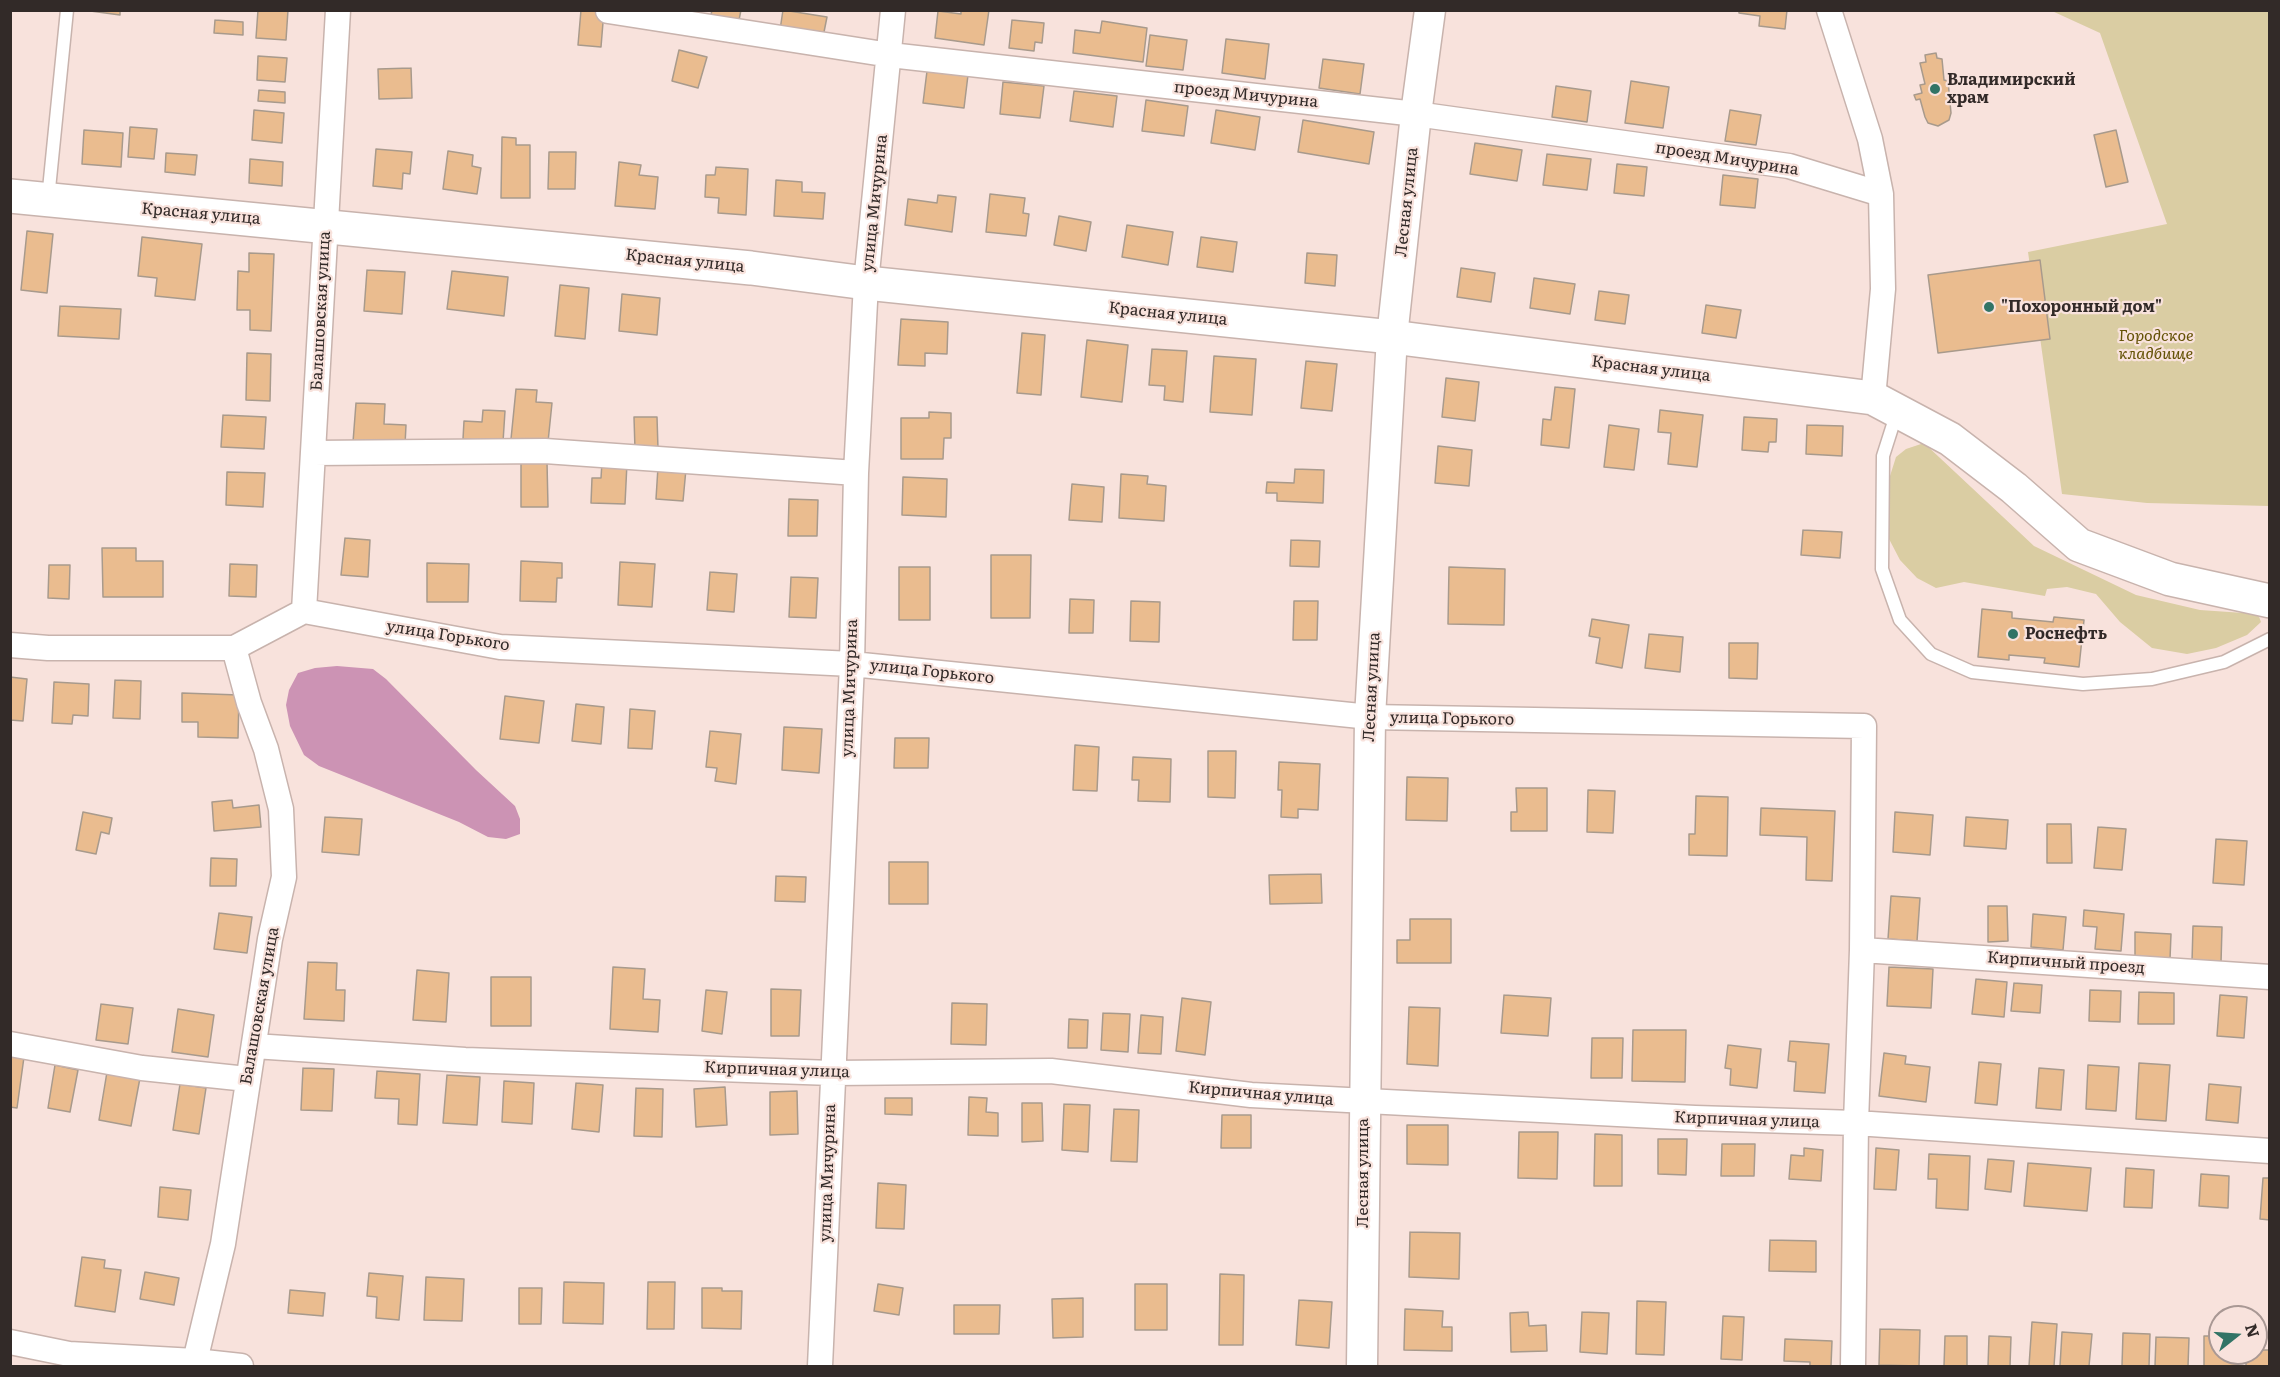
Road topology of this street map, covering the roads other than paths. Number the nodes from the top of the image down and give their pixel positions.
1 (67, 10) edge
2 (338, 10) edge
3 (893, 10) edge
4 (1430, 10) edge
5 (1828, 10) edge
6 (608, 11) edge
7 (890, 55) junction
8 (1416, 114) junction
9 (1881, 194) junction
10 (10, 196) edge
11 (48, 200) junction
12 (326, 226) junction
13 (866, 283) junction
14 (1392, 337) junction
15 (1885, 404) junction
16 (313, 453) junction
17 (856, 473) junction
18 (2270, 602) edge
19 (304, 612) junction
20 (2270, 639) edge
21 (10, 645) edge
22 (234, 648) junction
23 (852, 664) junction
24 (1370, 717) junction
25 (1862, 950) junction
26 (2270, 977) edge
27 (10, 1044) edge
28 (254, 1047) junction
29 (832, 1073) junction
30 (247, 1079) junction
31 (1364, 1102) junction
32 (1856, 1123) junction
33 (2270, 1151) edge
34 (10, 1342) edge
35 (195, 1364) edge
36 (241, 1366) edge
37 (820, 1366) edge
38 (1362, 1366) edge
39 (1853, 1366) edge

1 - 11 lane
2 - 12 street, Балашовская улица
3 - 7 street, улица Мичурина
4 - 8 street, Лесная улица
5 - 9 street
6 - 7 street, проезд Мичурина
7 - 8 street, проезд Мичурина
7 - 13 street, улица Мичурина
8 - 9 street, проезд Мичурина
8 - 14 street, Лесная улица
9 - 15 street
10 - 11 main road, Красная улица
11 - 12 main road, Красная улица
12 - 13 main road, Красная улица
12 - 16 street, Балашовская улица
13 - 14 main road, Красная улица
13 - 17 street, улица Мичурина
14 - 15 main road, Красная улица
14 - 24 street, Лесная улица
15 - 18 main road, Красная улица
15 - 20 lane
16 - 17 street
16 - 19 street, Балашовская улица
17 - 23 street, улица Мичурина
19 - 22 street
19 - 23 street, улица Горького
21 - 22 street
22 - 28 street, Балашовская улица
23 - 24 street, улица Горького
23 - 29 street, улица Мичурина
24 - 25 street, улица Горького
24 - 31 street, Лесная улица
25 - 26 street, Кирпичный проезд
25 - 32 street
27 - 30 street
28 - 29 street, Кирпичная улица
28 - 30 street, Балашовская улица
29 - 31 street, Кирпичная улица
29 - 37 street, улица Мичурина
30 - 35 street, Балашовская улица
31 - 32 street, Кирпичная улица
31 - 38 street, Лесная улица
32 - 33 street, Кирпичная улица
32 - 39 street
34 - 35 street
35 - 36 street

